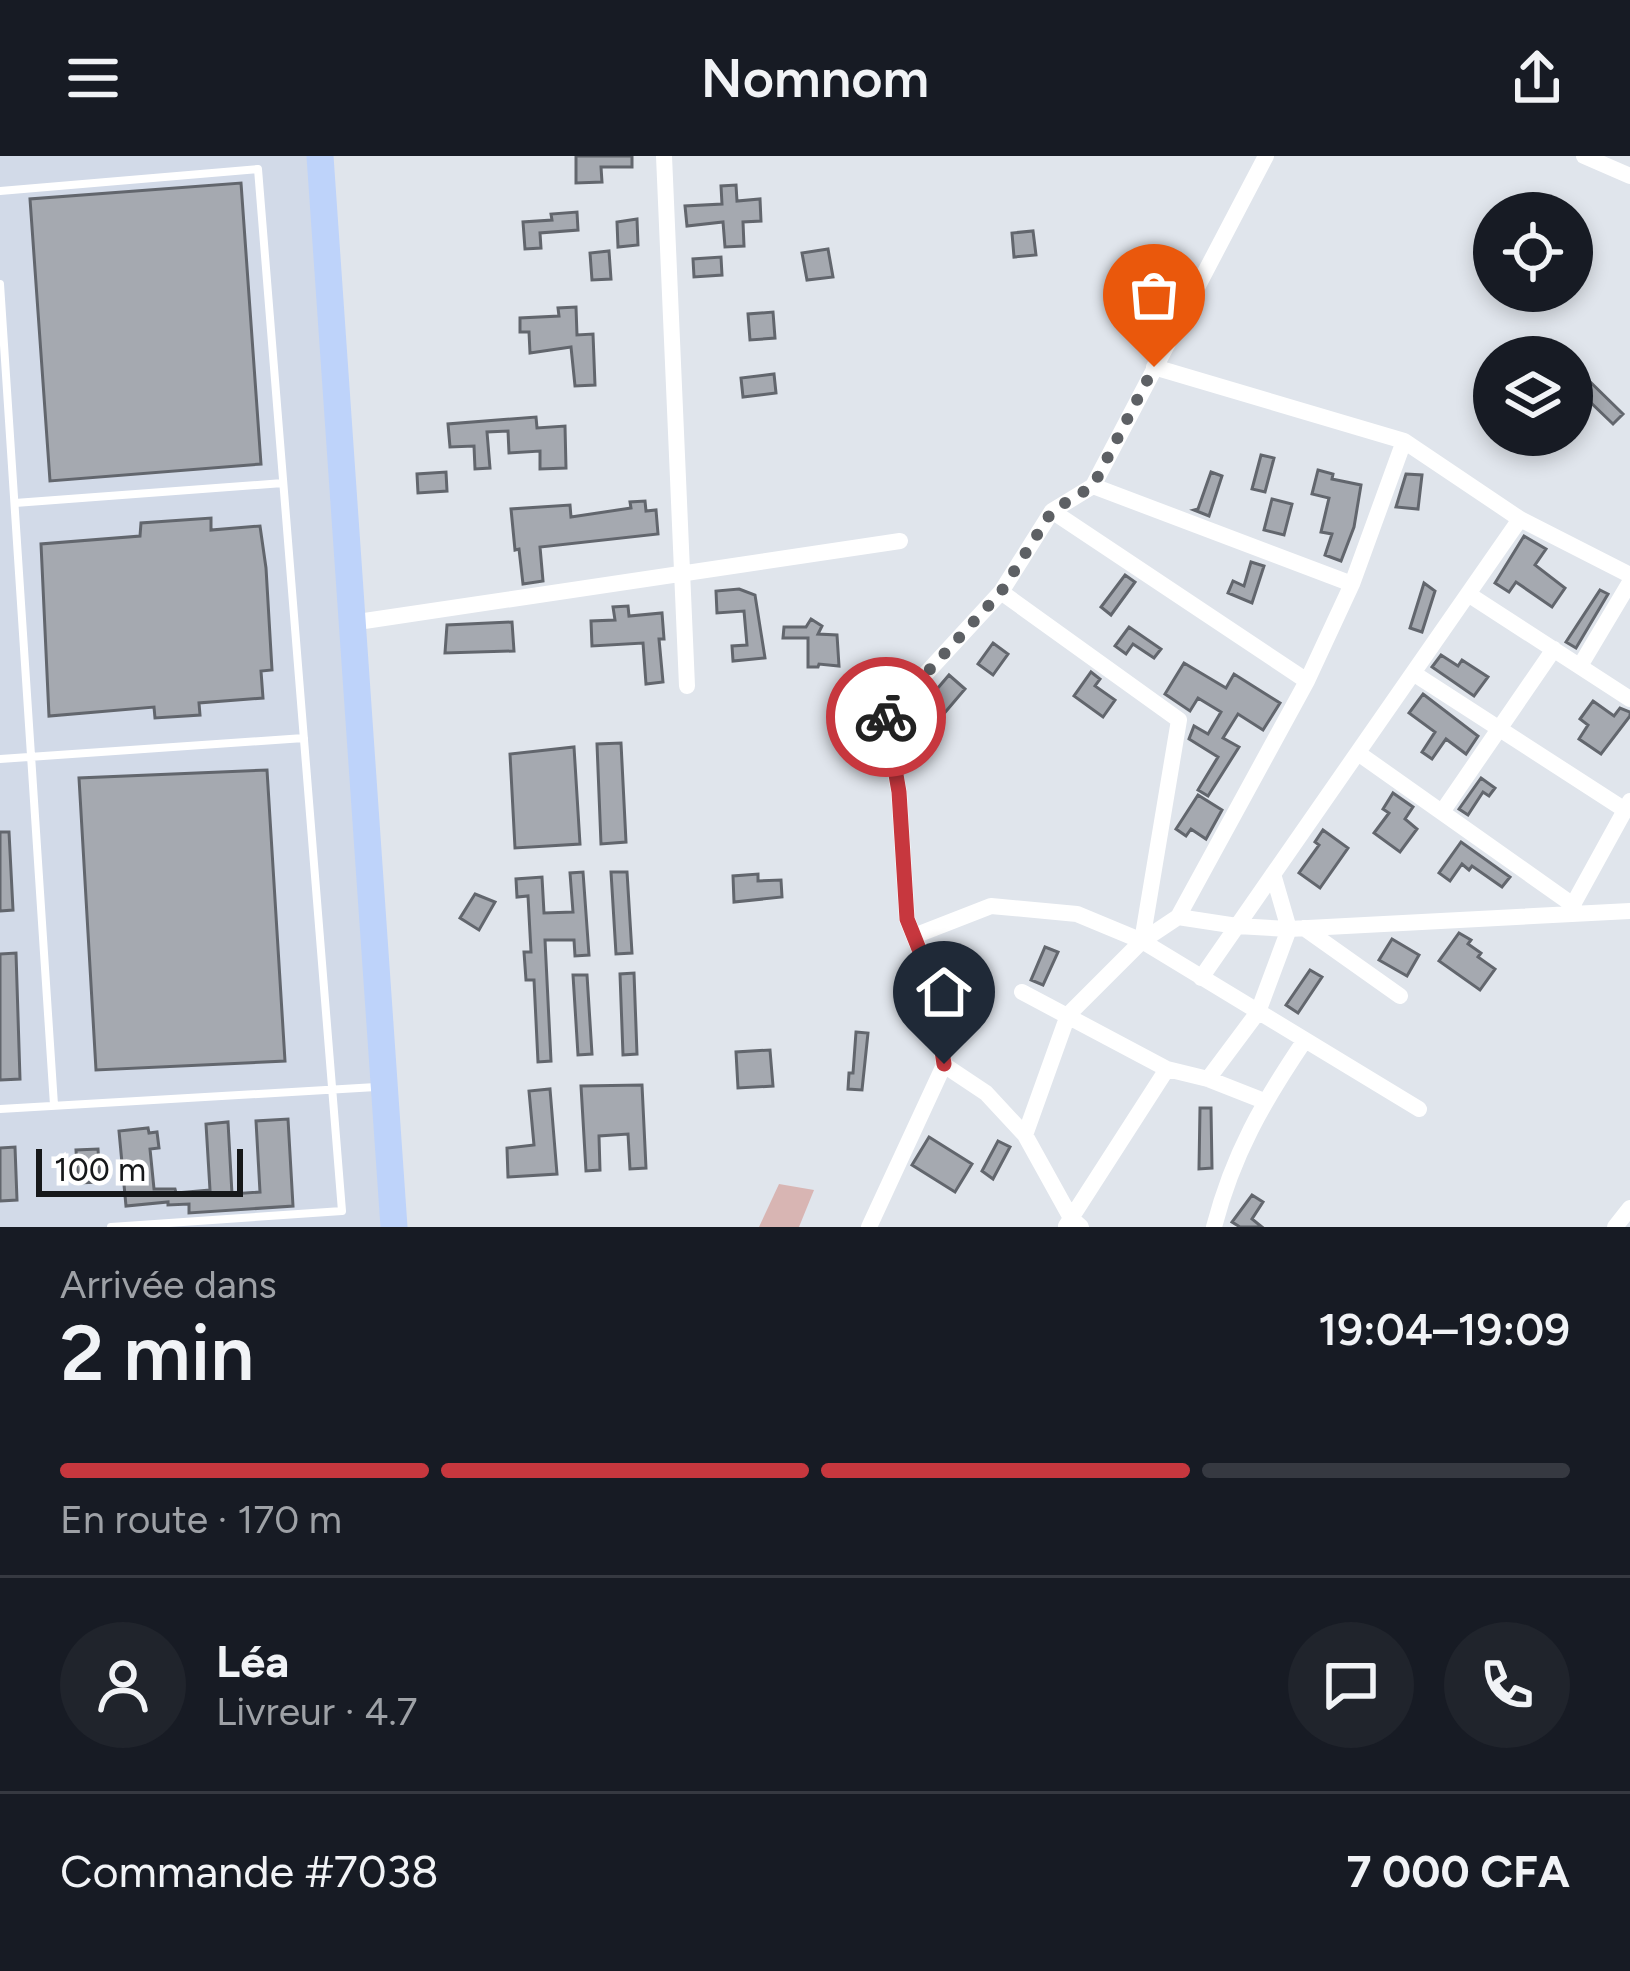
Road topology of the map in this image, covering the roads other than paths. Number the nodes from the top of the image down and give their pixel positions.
1 (320, 156) edge
2 (664, 156) edge
3 (1266, 156) edge
4 (1584, 156) edge
5 (1630, 176) edge
6 (0, 191) edge
7 (0, 284) edge
8 (1154, 367) junction
9 (1404, 441) junction
10 (283, 483) junction
11 (1093, 486) junction
12 (15, 503) junction
13 (1052, 511) junction
14 (1520, 520) junction
15 (900, 542) dead end
16 (682, 574) junction
17 (1630, 578) edge
18 (1352, 584) junction
19 (1001, 592) junction
20 (1468, 594) junction
21 (350, 623) junction
22 (1555, 649) junction
23 (1580, 666) junction
24 (1413, 673) junction
25 (1307, 681) junction
26 (687, 686) dead end
27 (1630, 699) edge
28 (1499, 728) junction
29 (304, 738) junction
30 (1358, 753) junction
31 (33, 758) junction
32 (0, 759) edge
33 (1627, 806) edge
34 (1442, 812) junction
35 (1273, 874) junction
36 (1570, 910) junction
37 (1630, 911) edge
38 (1178, 917) junction
39 (1237, 926) junction
40 (1296, 928) junction
41 (914, 937) junction
42 (1142, 941) junction
43 (1201, 978) junction
44 (1022, 992) dead end
45 (1400, 996) dead end
46 (1258, 1012) junction
47 (1068, 1015) junction
48 (1305, 1040) junction
49 (944, 1064) junction
50 (1167, 1069) junction
51 (1208, 1079) junction
52 (383, 1087) junction
53 (332, 1089) junction
54 (1264, 1101) junction
55 (53, 1106) junction
56 (0, 1109) edge
57 (1419, 1109) dead end
58 (1025, 1135) junction
59 (1630, 1208) edge
60 (1072, 1224) edge
61 (112, 1227) edge
62 (394, 1227) edge
63 (869, 1227) edge
64 (1214, 1227) edge
65 (1615, 1227) edge

1 - 21 main road
2 - 16 street
3 - 8 street
4 - 5 street
6 - 10 lane
7 - 12 lane
8 - 9 street
8 - 11 street
9 - 14 street
9 - 18 street
10 - 12 lane
10 - 29 lane
11 - 13 street
11 - 18 street
12 - 31 lane
13 - 19 street
13 - 25 street
14 - 17 street
14 - 20 street
15 - 16 street
16 - 21 street
16 - 26 street
17 - 23 street
18 - 25 street
19 - 41 street
19 - 42 street
20 - 22 street
20 - 24 street
21 - 52 main road
22 - 23 street
22 - 28 street
23 - 27 street
24 - 28 street
24 - 30 street
25 - 38 street
28 - 33 street
28 - 34 street
29 - 31 lane
29 - 53 lane
30 - 34 street
30 - 35 street
31 - 32 lane
31 - 55 lane
33 - 36 street
34 - 36 street
35 - 39 street
35 - 40 street
36 - 37 street
36 - 40 street
38 - 39 street
38 - 42 street
39 - 40 street
39 - 43 street
40 - 45 street
40 - 46 street
41 - 42 street
41 - 49 street
42 - 43 street
42 - 47 street
43 - 46 street
44 - 47 street
46 - 48 street
46 - 51 street
47 - 50 street
47 - 58 street
48 - 54 street
48 - 57 street
49 - 58 street
49 - 63 street
50 - 51 street
50 - 60 street
51 - 54 street
52 - 53 lane
52 - 62 main road
53 - 55 lane
53 - 61 lane
54 - 64 street
55 - 56 lane
58 - 60 street
59 - 65 street

